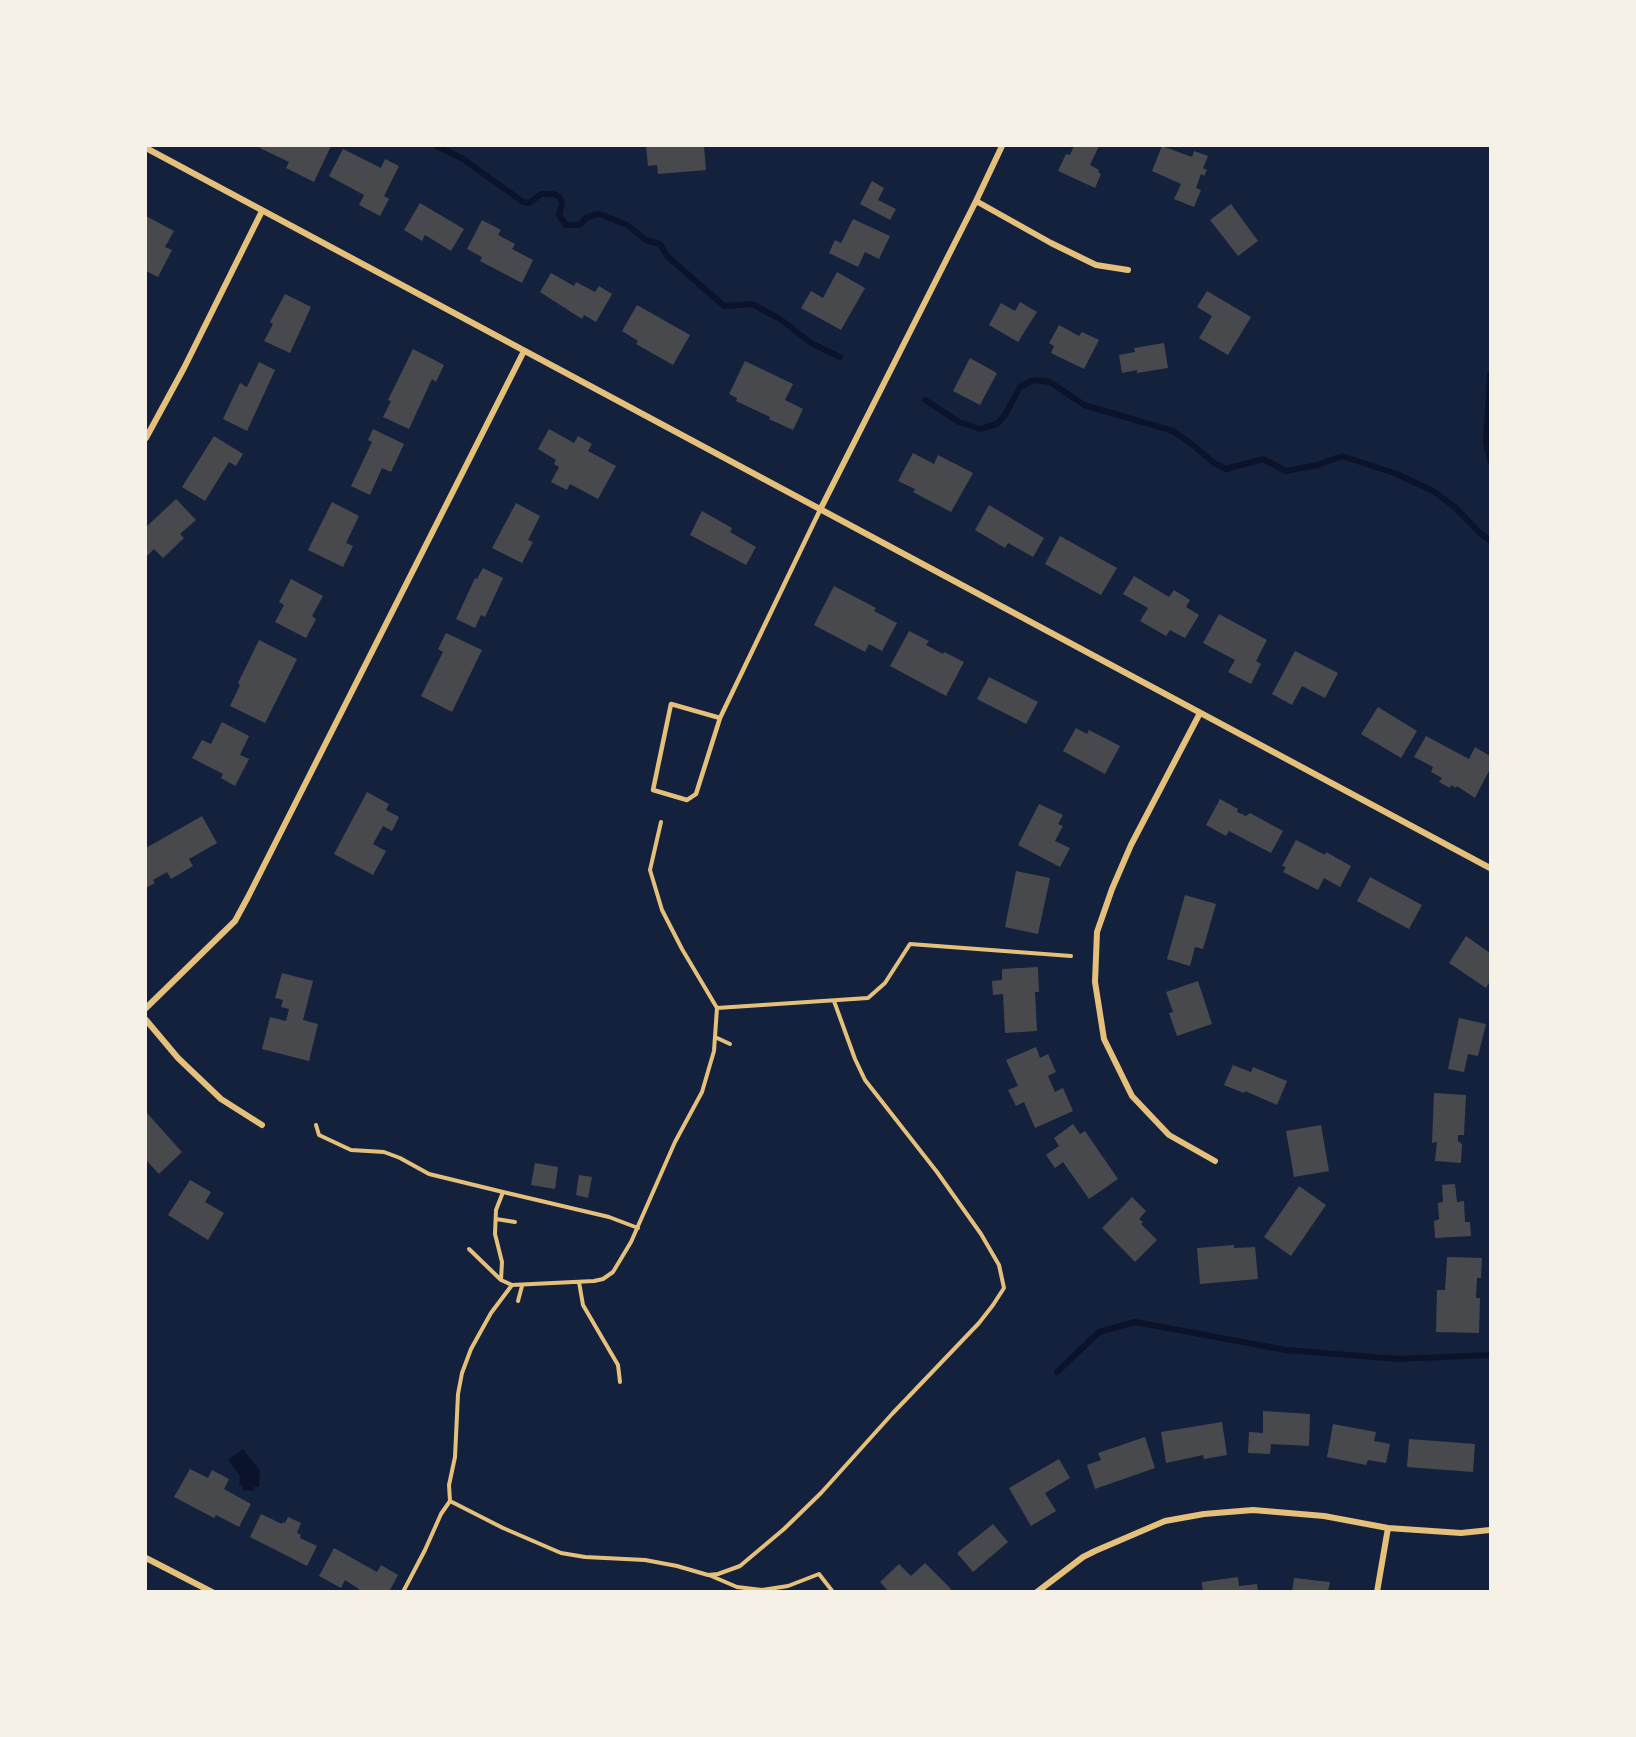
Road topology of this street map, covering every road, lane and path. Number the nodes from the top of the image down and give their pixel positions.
1 (1002, 146) edge
2 (146, 148) edge
3 (976, 201) junction
4 (262, 211) junction
5 (1128, 270) dead end
6 (524, 351) junction
7 (146, 438) edge
8 (820, 510) junction
9 (1200, 713) junction
10 (720, 718) junction
11 (661, 822) dead end
12 (1491, 868) edge
13 (1071, 956) dead end
14 (834, 1001) junction
15 (146, 1008) edge
16 (717, 1008) junction
17 (146, 1020) edge
18 (715, 1037) junction
19 (730, 1044) dead end
20 (262, 1125) dead end
21 (316, 1125) dead end
22 (1215, 1161) dead end
23 (502, 1191) junction
24 (496, 1219) junction
25 (515, 1222) dead end
26 (638, 1228) junction
27 (469, 1250) dead end
28 (501, 1280) junction
29 (579, 1282) junction
30 (512, 1286) junction
31 (522, 1286) junction
32 (518, 1301) dead end
33 (620, 1382) dead end
34 (450, 1501) junction
35 (1388, 1528) junction
36 (1491, 1530) edge
37 (146, 1558) edge
38 (708, 1575) junction
39 (212, 1592) edge
40 (403, 1592) edge
41 (833, 1592) edge
42 (1037, 1592) edge
43 (1377, 1592) edge

1 - 3 street
2 - 4 street
3 - 5 street
3 - 8 street
4 - 6 street
4 - 7 street
6 - 8 street
6 - 15 street
8 - 9 street
8 - 10 lane
9 - 12 street
9 - 22 street
10 - 10 lane
11 - 16 path
13 - 14 path
14 - 16 path
14 - 38 path
16 - 18 path
17 - 20 street
18 - 19 path
18 - 26 path
21 - 23 path
23 - 24 path
23 - 26 path
24 - 25 path
24 - 28 path
26 - 29 path
27 - 28 path
28 - 30 path
29 - 31 path
29 - 33 path
30 - 31 path
30 - 34 path
31 - 32 path
34 - 38 path
34 - 40 path
35 - 36 street
35 - 42 street
35 - 43 street
37 - 39 street
38 - 41 path

